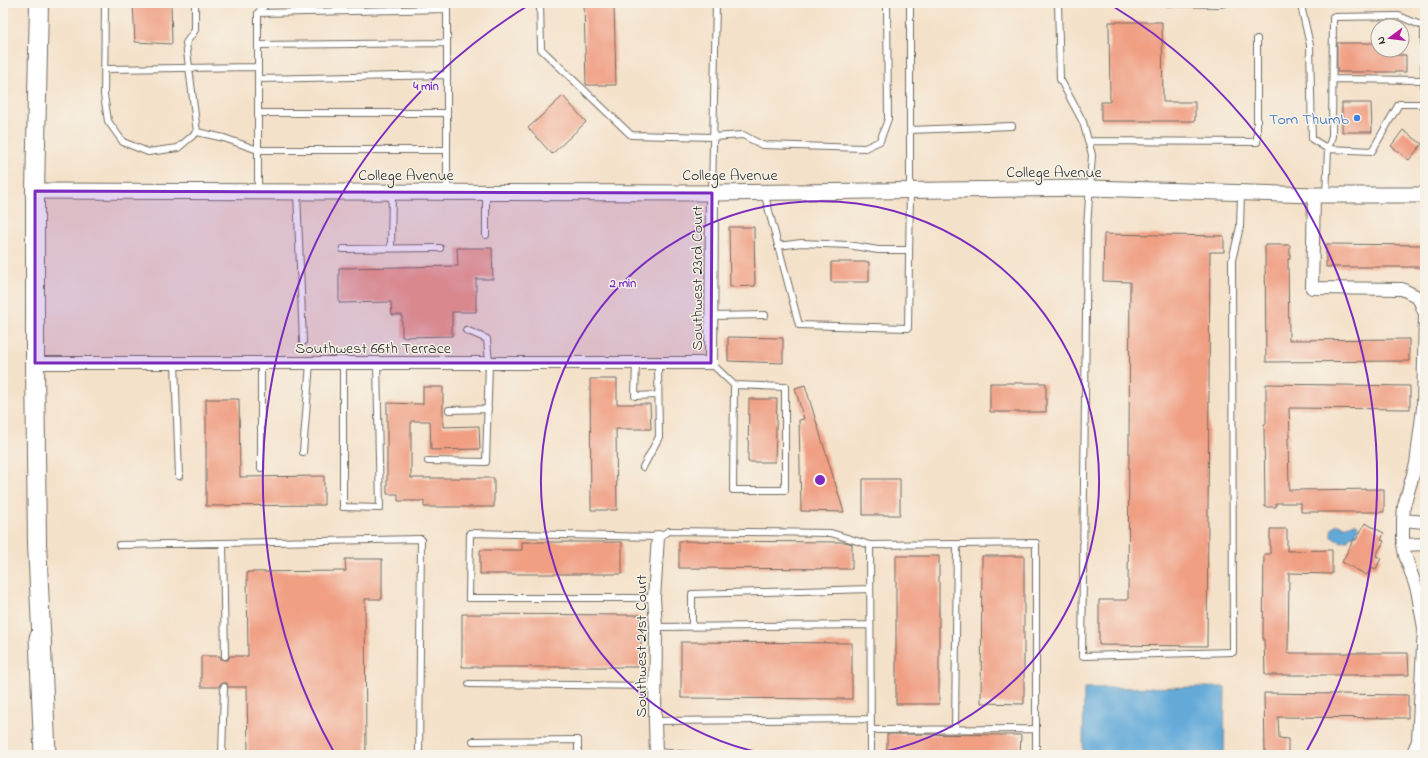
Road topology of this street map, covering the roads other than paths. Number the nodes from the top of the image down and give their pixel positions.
1 (39, 3) edge
2 (105, 3) edge
3 (195, 3) edge
4 (267, 3) edge
5 (540, 3) edge
6 (716, 3) edge
7 (887, 3) edge
8 (910, 3) edge
9 (1058, 3) edge
10 (1168, 3) edge
11 (1225, 3) edge
12 (1303, 3) edge
13 (447, 6) edge
14 (258, 13) junction
15 (1424, 27) edge
16 (1257, 39) dead end
17 (447, 42) junction
18 (258, 45) junction
19 (258, 67) junction
20 (189, 68) junction
21 (104, 69) junction
22 (447, 75) junction
23 (258, 79) junction
24 (1333, 79) junction
25 (1424, 80) junction
26 (1424, 104) edge
27 (258, 113) junction
28 (447, 113) junction
29 (1012, 126) dead end
30 (910, 130) junction
31 (197, 132) junction
32 (713, 137) junction
33 (1088, 141) junction
34 (1328, 149) junction
35 (258, 150) junction
36 (447, 150) junction
37 (1090, 188) junction
38 (35, 191) junction
39 (910, 191) junction
40 (258, 192) junction
41 (297, 192) junction
42 (392, 192) junction
43 (447, 192) junction
44 (486, 192) junction
45 (764, 192) junction
46 (712, 193) junction
47 (1241, 193) junction
48 (1320, 195) junction
49 (1425, 195) edge
50 (486, 235) dead end
51 (778, 246) junction
52 (391, 248) junction
53 (440, 248) dead end
54 (343, 249) dead end
55 (909, 250) junction
56 (765, 315) dead end
57 (712, 316) junction
58 (466, 330) dead end
59 (303, 342) dead end
60 (35, 362) junction
61 (175, 362) junction
62 (261, 363) junction
63 (310, 363) junction
64 (343, 363) junction
65 (377, 363) junction
66 (489, 363) junction
67 (636, 363) junction
68 (658, 363) junction
69 (711, 363) junction
70 (734, 385) junction
71 (658, 395) junction
72 (488, 409) junction
73 (449, 410) dead end
74 (304, 452) dead end
75 (428, 462) dead end
76 (643, 467) dead end
77 (261, 468) dead end
78 (179, 476) dead end
79 (1403, 520) junction
80 (1425, 522) edge
81 (658, 537) junction
82 (223, 544) junction
83 (957, 544) junction
84 (1425, 544) edge
85 (120, 545) dead end
86 (870, 545) junction
87 (1403, 545) junction
88 (870, 589) junction
89 (654, 598) junction
90 (870, 625) junction
91 (656, 627) junction
92 (692, 627) junction
93 (40, 638) junction
94 (225, 656) dead end
95 (469, 684) dead end
96 (656, 686) junction
97 (224, 687) dead end
98 (871, 719) junction
99 (655, 721) junction
100 (1036, 729) junction
101 (871, 730) junction
102 (955, 730) junction
103 (473, 741) dead end
104 (656, 754) edge
105 (44, 755) edge
106 (53, 755) edge
107 (222, 755) edge
108 (419, 755) edge
109 (578, 755) edge
110 (694, 755) edge
111 (871, 755) edge
112 (1036, 755) edge
113 (1412, 755) edge

1 - 38 main road
2 - 21 lane
3 - 20 lane
4 - 14 lane
5 - 32 lane
6 - 32 lane
7 - 32 lane
8 - 30 lane
9 - 33 lane
10 - 11 lane
12 - 34 lane
13 - 14 lane
13 - 17 lane
14 - 18 lane
15 - 24 lane
15 - 25 lane
16 - 33 lane
17 - 18 lane
17 - 22 lane
18 - 19 lane
19 - 20 lane
19 - 23 lane
20 - 21 lane
20 - 31 lane
21 - 31 lane
22 - 23 lane
22 - 28 lane
23 - 27 lane
24 - 25 lane
24 - 34 lane
25 - 26 lane
26 - 34 lane
27 - 28 lane
27 - 35 lane
28 - 36 lane
29 - 30 lane
30 - 39 lane
31 - 35 lane
32 - 46 lane
33 - 37 lane
34 - 48 lane
35 - 36 lane
35 - 40 lane
36 - 43 lane
37 - 39 street, College Avenue
37 - 47 street, College Avenue
37 - 47 lane
38 - 40 street, College Avenue
38 - 60 main road
39 - 45 street, College Avenue
39 - 55 lane
40 - 41 street, College Avenue
41 - 42 street, College Avenue
41 - 59 lane
42 - 43 street, College Avenue
42 - 52 lane
43 - 44 street, College Avenue
44 - 46 street, College Avenue
44 - 50 lane
45 - 46 street, College Avenue
45 - 51 lane
46 - 57 street, Southwest 23rd Court
47 - 48 street, College Avenue
48 - 49 street, College Avenue
48 - 79 street
51 - 55 lane
51 - 55 lane
52 - 53 lane
52 - 54 lane
56 - 57 lane
57 - 69 street, Southwest 23rd Court
58 - 66 lane
60 - 61 street, Southwest 66th Terrace
60 - 93 main road
61 - 62 street, Southwest 66th Terrace
61 - 78 lane
62 - 63 street, Southwest 66th Terrace
62 - 77 lane
63 - 64 street, Southwest 66th Terrace
63 - 74 lane
64 - 65 street, Southwest 66th Terrace
64 - 65 lane
65 - 66 street, Southwest 66th Terrace
66 - 67 street, Southwest 66th Terrace
66 - 72 lane
67 - 68 street, Southwest 66th Terrace
67 - 71 lane
68 - 69 street, Southwest 66th Terrace
68 - 71 lane
69 - 70 lane
70 - 70 lane
71 - 76 lane
72 - 73 lane
72 - 75 lane
79 - 80 street
79 - 87 street
81 - 86 lane
81 - 89 street, Southwest 21st Court
81 - 89 lane
82 - 85 lane
82 - 94 lane
82 - 108 lane
83 - 86 lane
83 - 100 lane
83 - 102 lane
84 - 87 street
86 - 88 lane
87 - 113 street
88 - 90 lane
88 - 92 lane
89 - 91 street, Southwest 21st Court
90 - 92 lane
90 - 98 lane
91 - 92 lane
91 - 96 street, Southwest 21st Court
93 - 105 highway
93 - 106 main road
95 - 96 lane
96 - 99 street, Southwest 21st Court
97 - 107 lane
98 - 99 lane
98 - 101 lane
99 - 104 street, Southwest 21st Court
100 - 102 lane
100 - 112 lane
101 - 102 lane
101 - 111 lane
103 - 109 lane
104 - 110 lane

